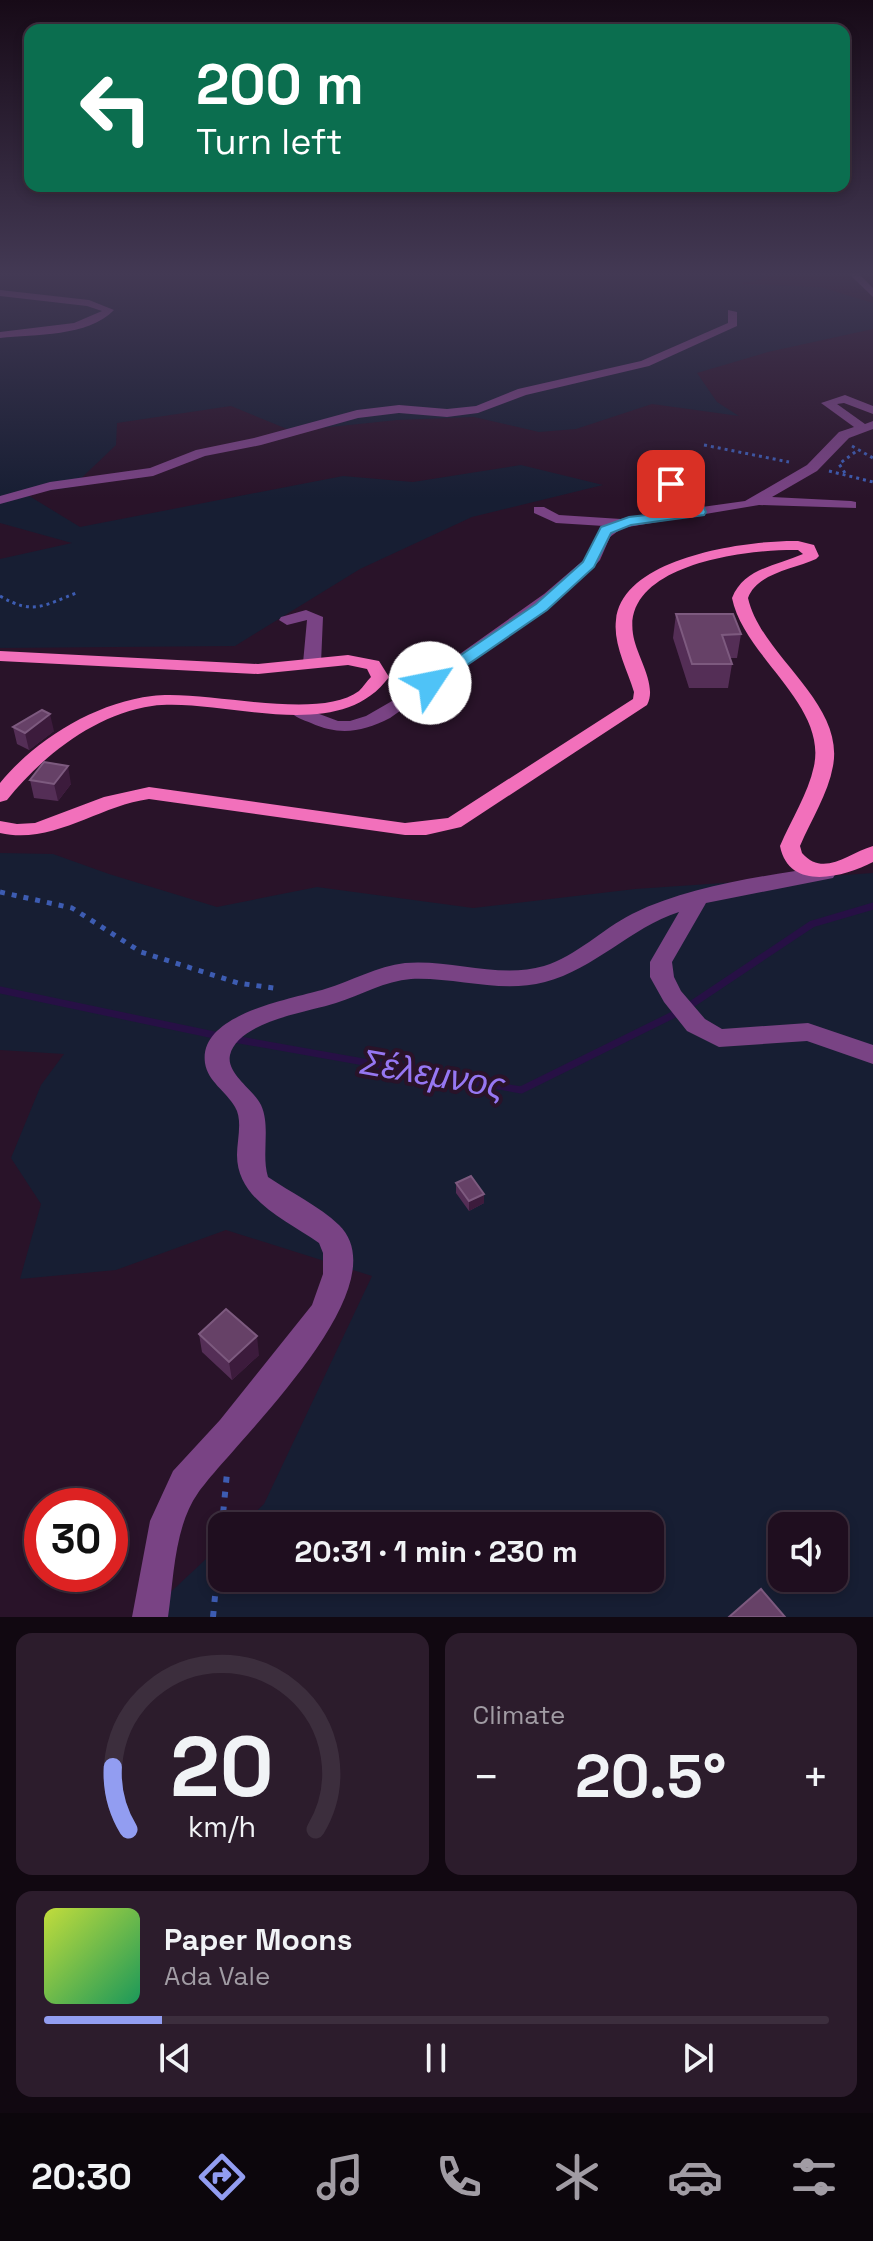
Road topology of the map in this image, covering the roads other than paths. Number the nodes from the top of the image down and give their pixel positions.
1 (683, 347) edge
2 (873, 410) edge
3 (862, 423) edge
4 (0, 500) edge
5 (758, 501) junction
6 (851, 505) dead end
7 (539, 510) dead end
8 (621, 523) junction
9 (287, 620) dead end
10 (0, 656) edge
11 (312, 663) junction
12 (298, 711) junction
13 (0, 796) edge
14 (0, 827) edge
15 (873, 853) edge
16 (825, 873) junction
17 (697, 900) junction
18 (873, 1055) edge
19 (150, 1617) edge

1 - 4 street
2 - 3 street
2 - 3 street
3 - 5 street
5 - 6 street
5 - 8 street
7 - 8 street
8 - 12 street
9 - 11 street
10 - 11 main road
11 - 12 main road
12 - 13 main road
14 - 16 main road
15 - 16 main road
16 - 17 street
17 - 18 street
17 - 19 street

